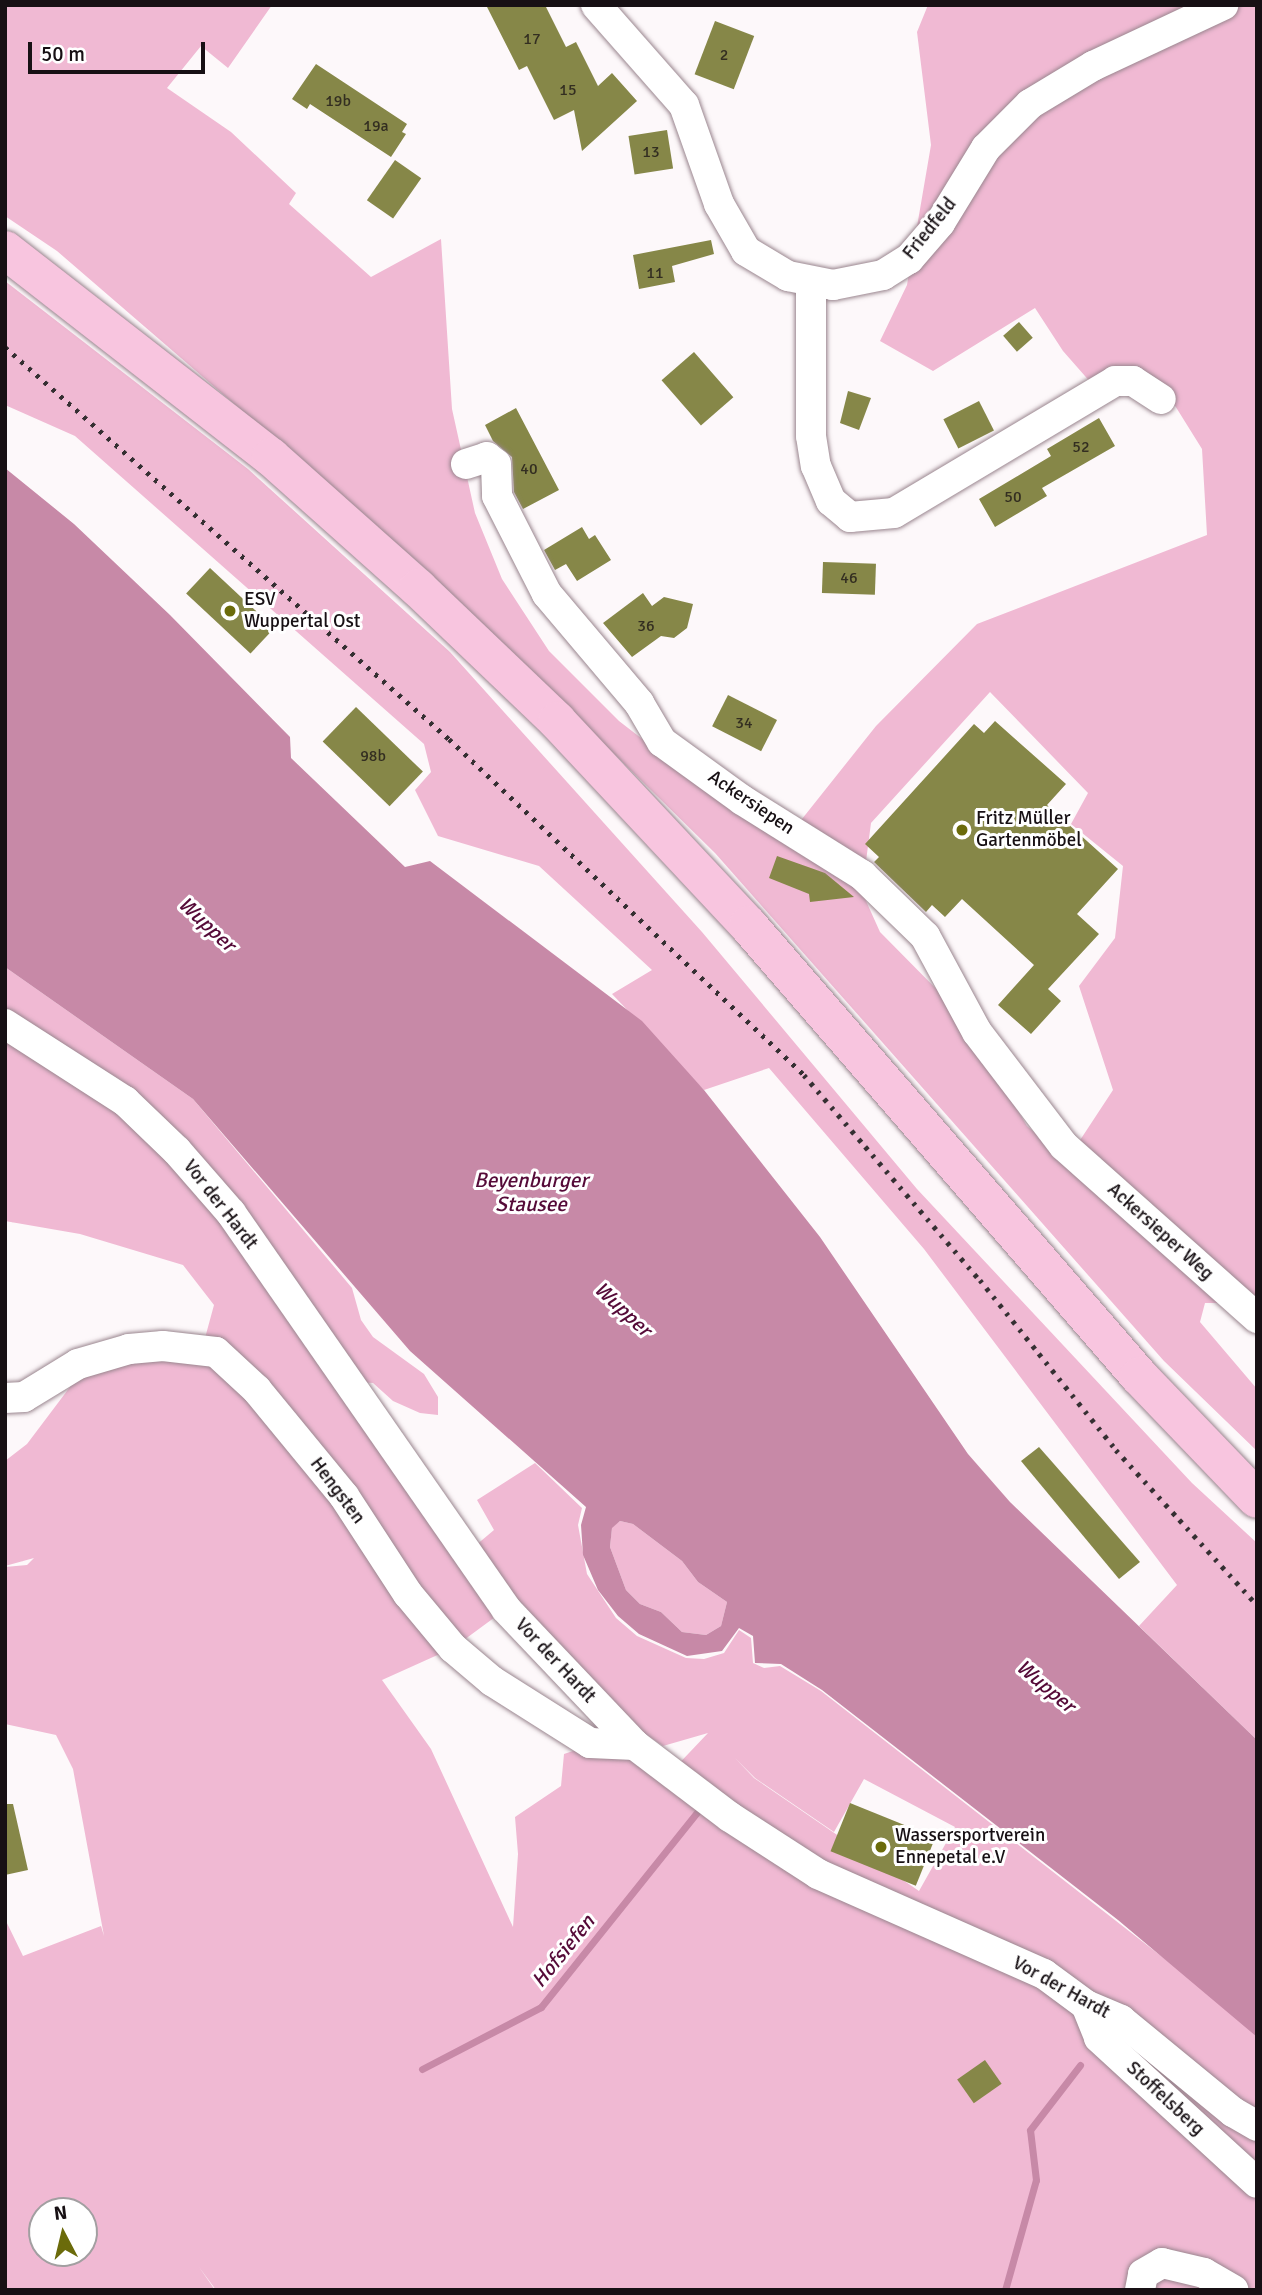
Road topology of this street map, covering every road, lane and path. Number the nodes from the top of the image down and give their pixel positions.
1 (596, 5) edge
2 (1223, 5) edge
3 (5, 250) edge
4 (811, 283) junction
5 (1161, 399) dead end
6 (466, 464) dead end
7 (5, 1024) edge
8 (1064, 1146) joint
9 (1257, 1318) edge
10 (5, 1398) edge
11 (1257, 1499) edge
12 (635, 1745) junction
13 (1086, 2005) junction
14 (1257, 2126) edge
15 (1257, 2183) edge
16 (1140, 2290) edge
17 (1233, 2290) edge

1 - 4 street, Friedfeld
2 - 4 street, Friedfeld
3 - 11 main road
4 - 5 street
6 - 8 street, Ackersiepen
7 - 12 street, Vor der Hardt
8 - 9 street, Ackersieper Weg
10 - 12 street, Hengsten
12 - 13 street, Vor der Hardt
13 - 14 street, Vor der Hardt
13 - 15 street, Stoffelsberg
16 - 17 street

